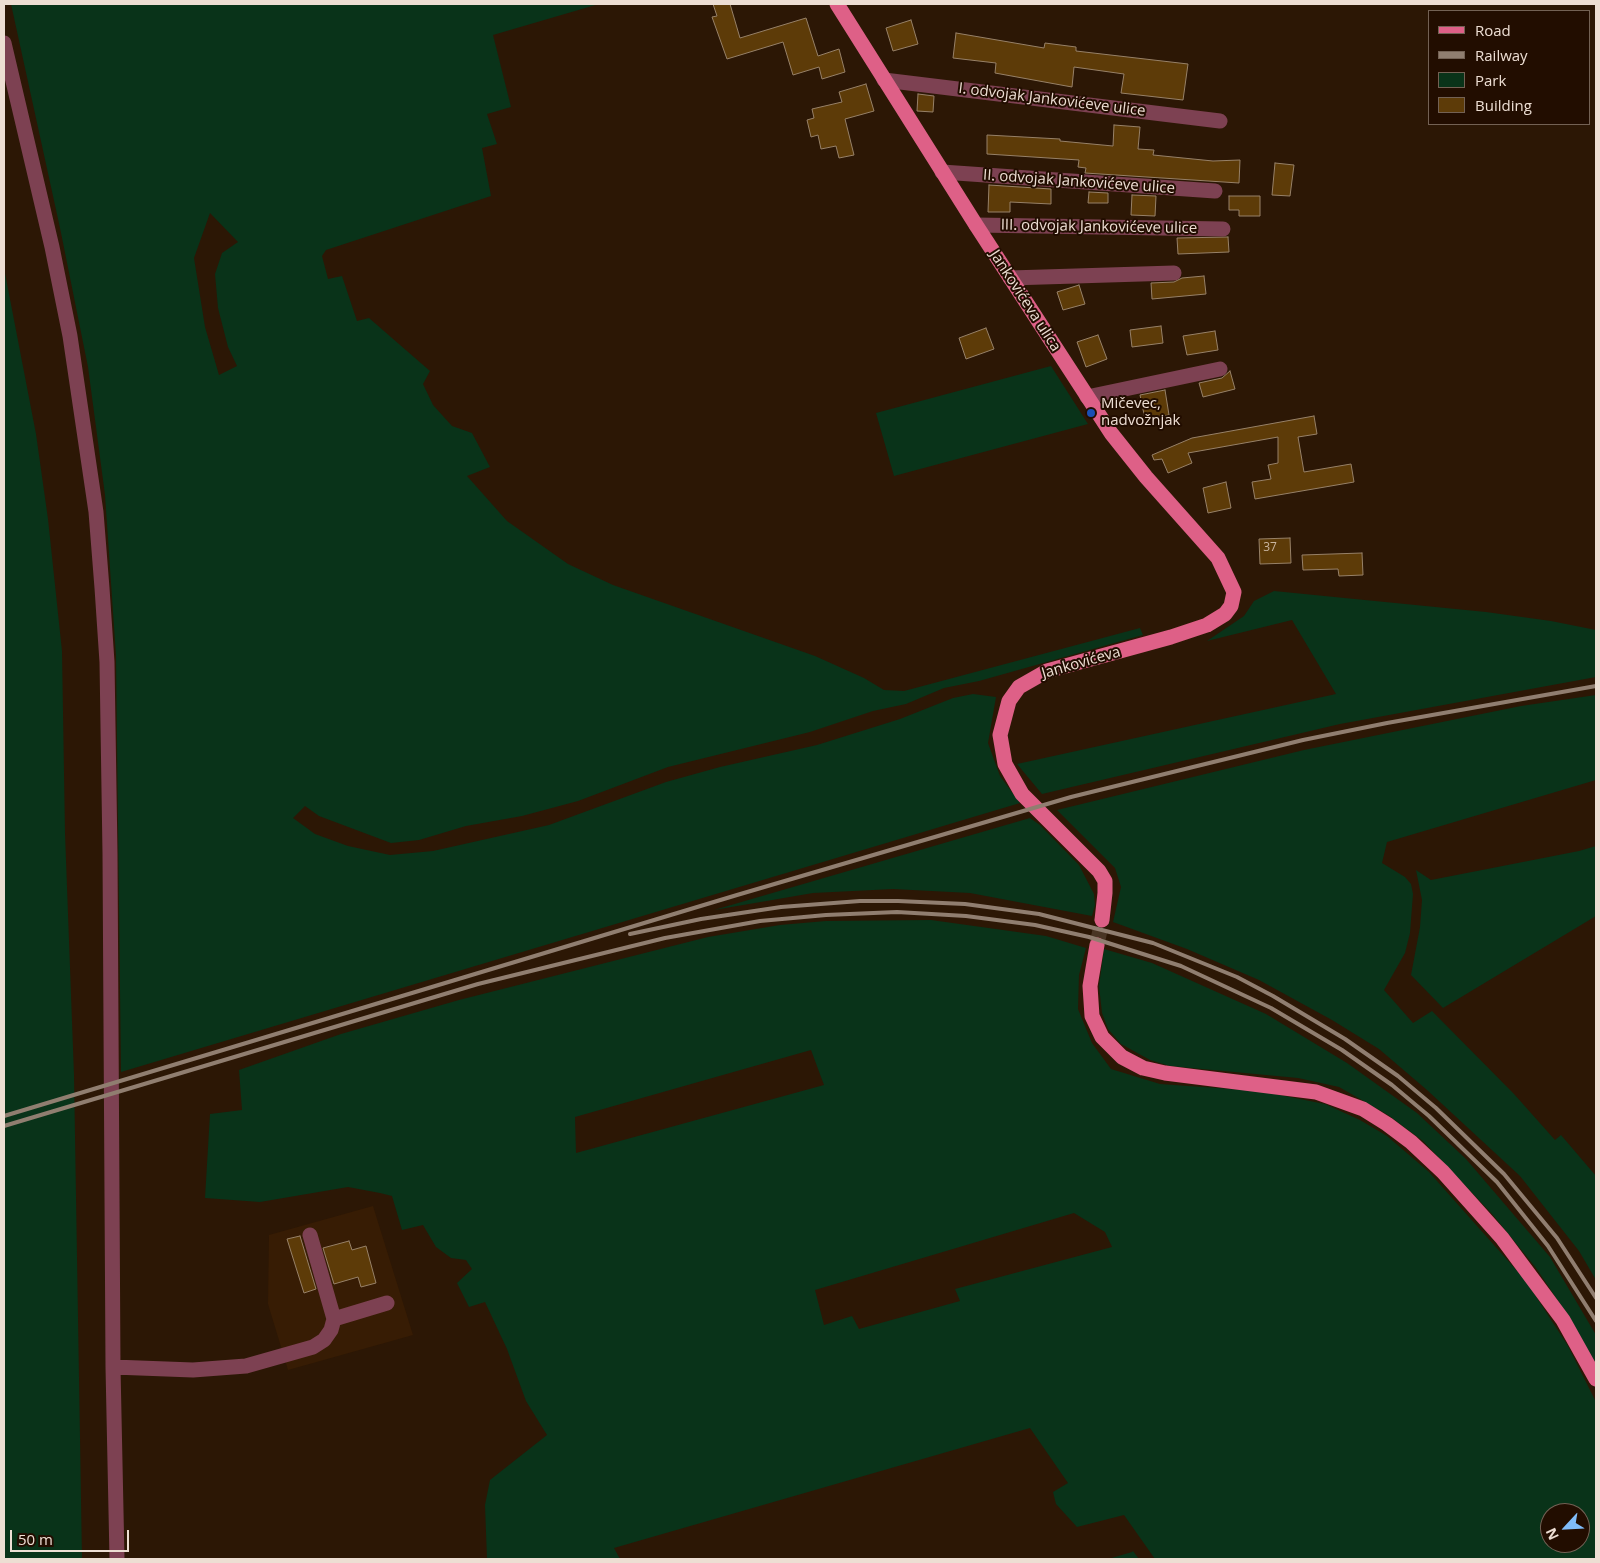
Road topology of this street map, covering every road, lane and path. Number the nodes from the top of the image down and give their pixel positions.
1 (837, 4) edge
2 (4, 43) edge
3 (884, 80) junction
4 (1220, 121) dead end
5 (942, 172) junction
6 (1215, 191) dead end
7 (976, 225) junction
8 (1223, 230) dead end
9 (1174, 273) dead end
10 (1010, 278) junction
11 (1220, 369) dead end
12 (1087, 396) junction
13 (1232, 585) joint
14 (1102, 920) tunnel mouth
15 (1097, 945) tunnel mouth
16 (310, 1235) dead end
17 (387, 1303) dead end
18 (334, 1319) junction
19 (113, 1367) junction
20 (1596, 1379) edge
21 (117, 1559) edge

1 - 3 main road, Jankovićeva ulica
2 - 19 street
3 - 4 street, I. odvojak Jankovićeve ulice
3 - 5 main road, Jankovićeva ulica
5 - 6 street, II. odvojak Jankovićeve ulice
5 - 7 main road, Jankovićeva ulica
7 - 8 street, III. odvojak Jankovićeve ulice
7 - 10 main road, Jankovićeva ulica
9 - 10 street
10 - 12 main road, Jankovićeva ulica
11 - 12 street
12 - 13 main road, Jankovićeva ulica
13 - 14 main road, Jankovićeva
15 - 20 main road
16 - 18 street
17 - 18 street
18 - 19 street
19 - 21 street

